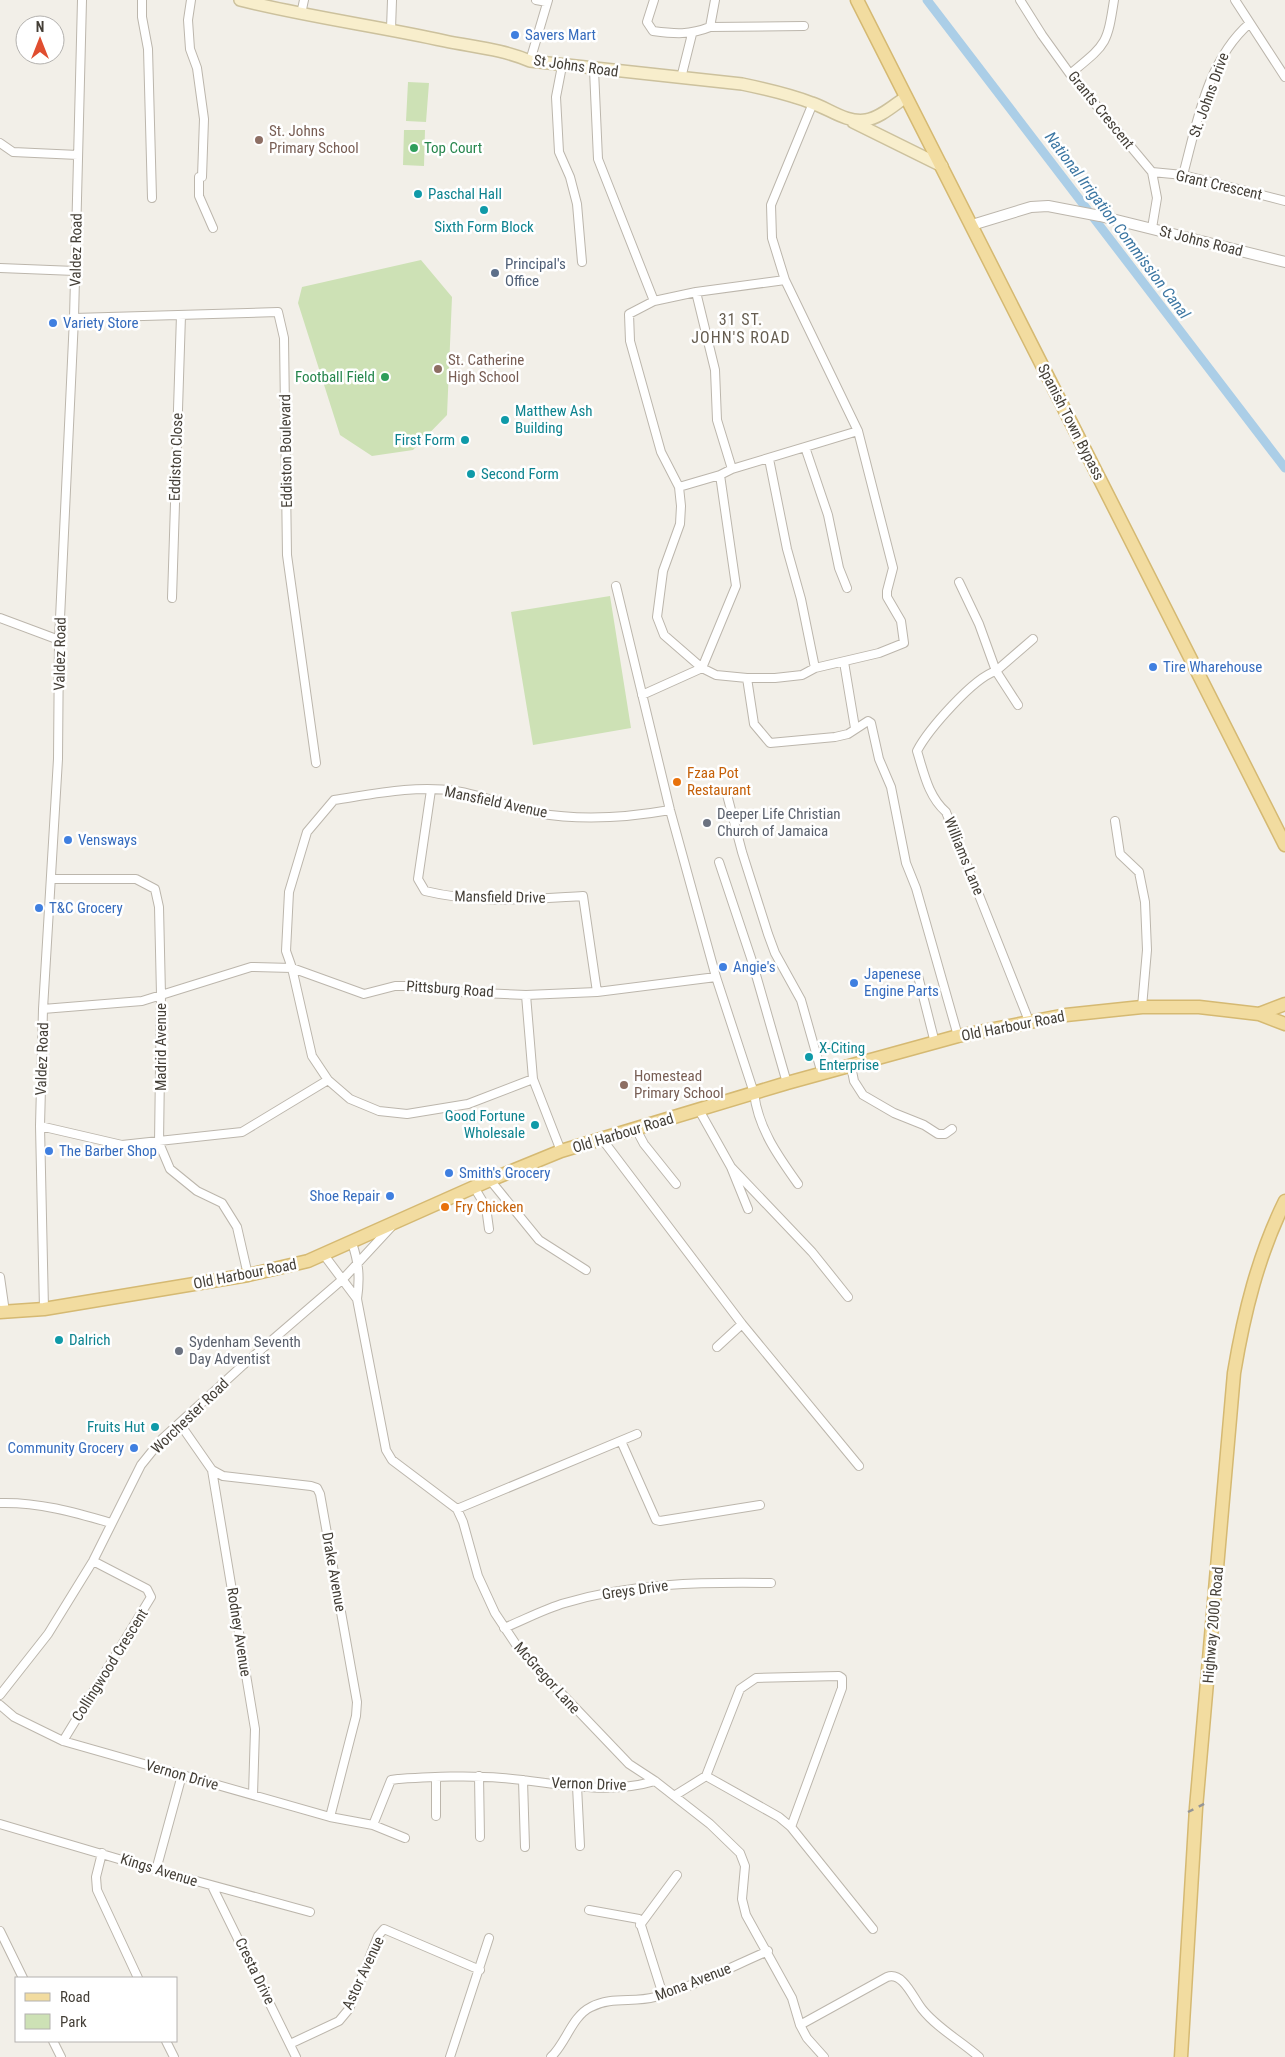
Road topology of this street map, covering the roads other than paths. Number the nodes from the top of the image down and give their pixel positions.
1 (82, 0) edge
2 (142, 0) edge
3 (191, 0) edge
4 (304, 0) edge
5 (392, 0) edge
6 (536, 0) edge
7 (654, 0) edge
8 (715, 0) edge
9 (857, 0) edge
10 (1020, 0) edge
11 (1114, 0) edge
12 (1235, 0) edge
13 (247, 1) edge
14 (548, 1) edge
15 (301, 14) junction
16 (1250, 23) junction
17 (804, 26) dead end
18 (710, 27) junction
19 (391, 29) junction
20 (692, 34) junction
21 (530, 61) junction
22 (562, 66) junction
23 (594, 70) junction
24 (1070, 74) junction
25 (1285, 77) edge
26 (680, 78) junction
27 (906, 97) junction
28 (813, 103) junction
29 (849, 120) junction
30 (0, 143) edge
31 (78, 155) junction
32 (942, 166) junction
33 (1152, 172) junction
34 (1183, 175) junction
35 (152, 198) dead end
36 (1285, 201) edge
37 (972, 225) junction
38 (213, 228) dead end
39 (1152, 228) junction
40 (582, 262) dead end
41 (1285, 262) edge
42 (0, 268) edge
43 (76, 271) junction
44 (785, 280) junction
45 (696, 292) junction
46 (654, 301) junction
47 (181, 315) junction
48 (74, 318) junction
49 (858, 431) junction
50 (805, 448) junction
51 (770, 459) junction
52 (732, 470) junction
53 (720, 475) junction
54 (679, 487) junction
55 (959, 582) dead end
56 (616, 586) dead end
57 (847, 588) dead end
58 (172, 598) dead end
59 (0, 618) edge
60 (1033, 639) dead end
61 (59, 640) junction
62 (844, 662) junction
63 (702, 668) junction
64 (815, 668) junction
65 (996, 671) junction
66 (747, 678) junction
67 (642, 695) junction
68 (1018, 705) dead end
69 (855, 728) junction
70 (316, 763) dead end
71 (432, 790) junction
72 (726, 792) dead end
73 (670, 810) junction
74 (1116, 821) dead end
75 (1285, 845) edge
76 (719, 862) dead end
77 (52, 879) junction
78 (292, 968) junction
79 (918, 976) dead end
80 (716, 977) junction
81 (596, 992) junction
82 (161, 995) junction
83 (526, 995) junction
84 (1285, 1004) edge
85 (1142, 1007) junction
86 (43, 1010) junction
87 (1259, 1014) junction
88 (1029, 1021) junction
89 (1285, 1024) edge
90 (958, 1036) junction
91 (935, 1043) junction
92 (851, 1066) junction
93 (822, 1074) junction
94 (534, 1079) junction
95 (328, 1080) junction
96 (787, 1083) junction
97 (754, 1093) junction
98 (699, 1110) junction
99 (40, 1126) junction
100 (636, 1129) junction
101 (952, 1129) dead end
102 (602, 1139) junction
103 (159, 1143) junction
104 (561, 1151) junction
105 (731, 1167) junction
106 (490, 1180) junction
107 (676, 1184) dead end
108 (798, 1184) dead end
109 (474, 1187) junction
110 (1285, 1201) edge
111 (748, 1209) dead end
112 (394, 1224) junction
113 (488, 1229) dead end
114 (352, 1243) junction
115 (324, 1255) junction
116 (359, 1263) junction
117 (586, 1270) dead end
118 (248, 1275) junction
119 (0, 1277) edge
120 (343, 1279) junction
121 (848, 1297) dead end
122 (358, 1299) junction
123 (44, 1309) junction
124 (3, 1312) edge
125 (742, 1324) junction
126 (717, 1347) dead end
127 (180, 1424) junction
128 (637, 1434) dead end
129 (621, 1441) junction
130 (859, 1466) dead end
131 (212, 1470) junction
132 (0, 1502) edge
133 (760, 1505) dead end
134 (457, 1509) junction
135 (111, 1523) junction
136 (93, 1561) junction
137 (771, 1583) dead end
138 (504, 1628) junction
139 (0, 1695) edge
140 (0, 1705) edge
141 (63, 1741) junction
142 (182, 1775) junction
143 (479, 1776) junction
144 (706, 1776) junction
145 (436, 1777) junction
146 (523, 1780) junction
147 (655, 1780) junction
148 (577, 1786) junction
149 (253, 1795) junction
150 (674, 1796) junction
151 (436, 1816) dead end
152 (330, 1817) junction
153 (0, 1824) edge
154 (373, 1825) junction
155 (9, 1827) junction
156 (791, 1827) junction
157 (0, 1828) edge
158 (480, 1837) dead end
159 (405, 1838) dead end
160 (580, 1846) dead end
161 (525, 1847) dead end
162 (102, 1853) junction
163 (156, 1870) junction
164 (677, 1875) dead end
165 (212, 1886) junction
166 (589, 1910) dead end
167 (310, 1912) dead end
168 (640, 1925) junction
169 (873, 1929) dead end
170 (0, 1931) edge
171 (488, 1938) dead end
172 (768, 1952) junction
173 (480, 1970) junction
174 (23, 1977) edge
175 (138, 1977) edge
176 (663, 1995) junction
177 (799, 2021) junction
178 (53, 2042) edge
179 (166, 2042) edge
180 (290, 2044) junction
181 (60, 2057) edge
182 (174, 2057) edge
183 (296, 2057) edge
184 (450, 2057) edge
185 (551, 2057) edge
186 (824, 2057) edge
187 (979, 2057) edge
188 (1180, 2057) edge

1 - 31 street, Valdez Road
2 - 35 street
3 - 38 street
4 - 15 street
5 - 19 street
6 - 14 street
7 - 20 street
8 - 18 street
9 - 27 main road, Spanish Town Bypass
10 - 24 street, Grants Crescent
11 - 24 street
12 - 16 street
13 - 15 main road, St Johns Road
14 - 21 street
15 - 19 main road, St Johns Road
16 - 25 street
16 - 34 street, St. Johns Drive
17 - 18 street
18 - 20 street
19 - 21 main road, St Johns Road
20 - 26 street
21 - 22 main road, St Johns Road
22 - 23 main road, St Johns Road
22 - 40 street
23 - 26 main road, St Johns Road
23 - 46 street
24 - 33 street, Grants Crescent
26 - 28 main road, St Johns Road
27 - 29 main road
27 - 32 main road, Spanish Town Bypass
28 - 29 main road, St Johns Road
28 - 44 street
29 - 32 main road, St Johns Road
30 - 31 street
31 - 43 street, Valdez Road
32 - 37 main road, Spanish Town Bypass
33 - 34 street, Grant Crescent
33 - 39 street, Grants Crescent
34 - 36 street, Grant Crescent
37 - 39 street, St Johns Road
37 - 75 main road, Spanish Town Bypass
39 - 41 street, St Johns Road
42 - 43 street
43 - 48 street, Valdez Road
44 - 45 street
44 - 49 street
45 - 46 street
45 - 52 street
46 - 54 street
47 - 48 street, Eddiston Boulevard
47 - 58 street, Eddiston Close
47 - 70 street, Eddiston Boulevard
48 - 61 street, Valdez Road
49 - 50 street
49 - 62 street
50 - 51 street
50 - 57 street
51 - 52 street
51 - 64 street
52 - 53 street
53 - 54 street
53 - 63 street
54 - 63 street
55 - 65 street
56 - 67 street
59 - 61 street
60 - 65 street
61 - 77 street, Valdez Road
62 - 64 street
62 - 69 street
63 - 66 street
63 - 67 street
64 - 66 street
65 - 68 street
65 - 88 street, Williams Lane
66 - 69 street
67 - 73 street
69 - 90 street
71 - 73 street, Mansfield Avenue
71 - 78 street, Mansfield Avenue
71 - 81 street, Mansfield Drive
72 - 93 street
73 - 80 street
74 - 85 street
76 - 96 street
77 - 82 street, Madrid Avenue
77 - 86 street, Valdez Road
78 - 82 street, Pittsburg Road
78 - 83 street, Pittsburg Road
78 - 95 street, Mansfield Avenue
79 - 91 street
80 - 81 street, Pittsburg Road
80 - 97 street
81 - 83 street, Pittsburg Road
82 - 86 street, Pittsburg Road
82 - 103 street, Madrid Avenue
83 - 94 street
84 - 87 main road, Old Harbour Road
85 - 87 main road, Old Harbour Road
85 - 88 main road, Old Harbour Road
86 - 99 street, Valdez Road
87 - 89 main road, Old Harbour Road
88 - 90 main road, Old Harbour Road
90 - 91 main road, Old Harbour Road
91 - 92 main road, Old Harbour Road
92 - 93 main road, Old Harbour Road
92 - 101 street
93 - 96 main road, Old Harbour Road
94 - 95 street, Mansfield Avenue
94 - 104 street
95 - 103 street
96 - 97 main road, Old Harbour Road
97 - 98 main road, Old Harbour Road
97 - 108 street
98 - 100 main road, Old Harbour Road
98 - 105 street
99 - 103 street
99 - 123 street, Valdez Road
100 - 102 main road, Old Harbour Road
100 - 107 street
102 - 104 main road, Old Harbour Road
102 - 125 street
103 - 118 street, Madrid Avenue
104 - 106 main road, Old Harbour Road
105 - 111 street
105 - 121 street
106 - 109 main road, Old Harbour Road
106 - 117 street
109 - 112 main road, Old Harbour Road
109 - 113 street
110 - 188 main road, Highway 2000 Road
112 - 114 main road, Old Harbour Road
112 - 116 street, Worchester Road
114 - 115 main road, Old Harbour Road
114 - 116 street
115 - 118 main road, Old Harbour Road
115 - 120 street
116 - 120 street, Worchester Road
116 - 122 street
118 - 123 main road, Old Harbour Road
119 - 124 street
120 - 122 street
120 - 127 street, Worchester Road
122 - 134 street
123 - 124 main road, Old Harbour Road
125 - 126 street
125 - 130 street
127 - 131 street
127 - 135 street, Worchester Road
128 - 129 street
129 - 133 street
129 - 134 street
131 - 149 street, Rodney Avenue
131 - 152 street, Drake Avenue
132 - 135 street
134 - 138 street, McGregor Lane
135 - 136 street, Worchester Road
136 - 139 street, Worchester Road
136 - 141 street, Collingwood Crescent
137 - 138 street, Greys Drive
138 - 147 street, McGregor Lane
140 - 141 street, Vernon Drive
141 - 142 street, Vernon Drive
142 - 149 street, Vernon Drive
142 - 163 street
143 - 145 street, Vernon Drive
143 - 146 street, Vernon Drive
143 - 158 street
144 - 150 street
144 - 156 street
144 - 156 street
145 - 151 street
145 - 154 street, Vernon Drive
146 - 148 street, Vernon Drive
146 - 161 street
147 - 148 street, Vernon Drive
147 - 150 street, McGregor Lane
148 - 160 street
149 - 152 street, Vernon Drive
150 - 172 street, McGregor Lane
152 - 154 street, Vernon Drive
153 - 155 street, Kings Avenue
154 - 159 street, Vernon Drive
155 - 157 street, Kings Avenue
155 - 162 street, Kings Avenue
156 - 169 street
162 - 163 street, Kings Avenue
162 - 175 street
163 - 165 street, Kings Avenue
164 - 168 street
165 - 167 street, Kings Avenue
165 - 180 street, Cresta Drive
166 - 168 street
168 - 176 street
170 - 174 street
171 - 173 street
172 - 176 street, Mona Avenue
172 - 177 street, McGregor Lane
173 - 180 street, Astor Avenue
173 - 184 street
176 - 185 street, Mona Avenue
177 - 186 street, McGregor Lane
177 - 187 street
178 - 181 street
179 - 182 street
180 - 183 street, Cresta Drive

